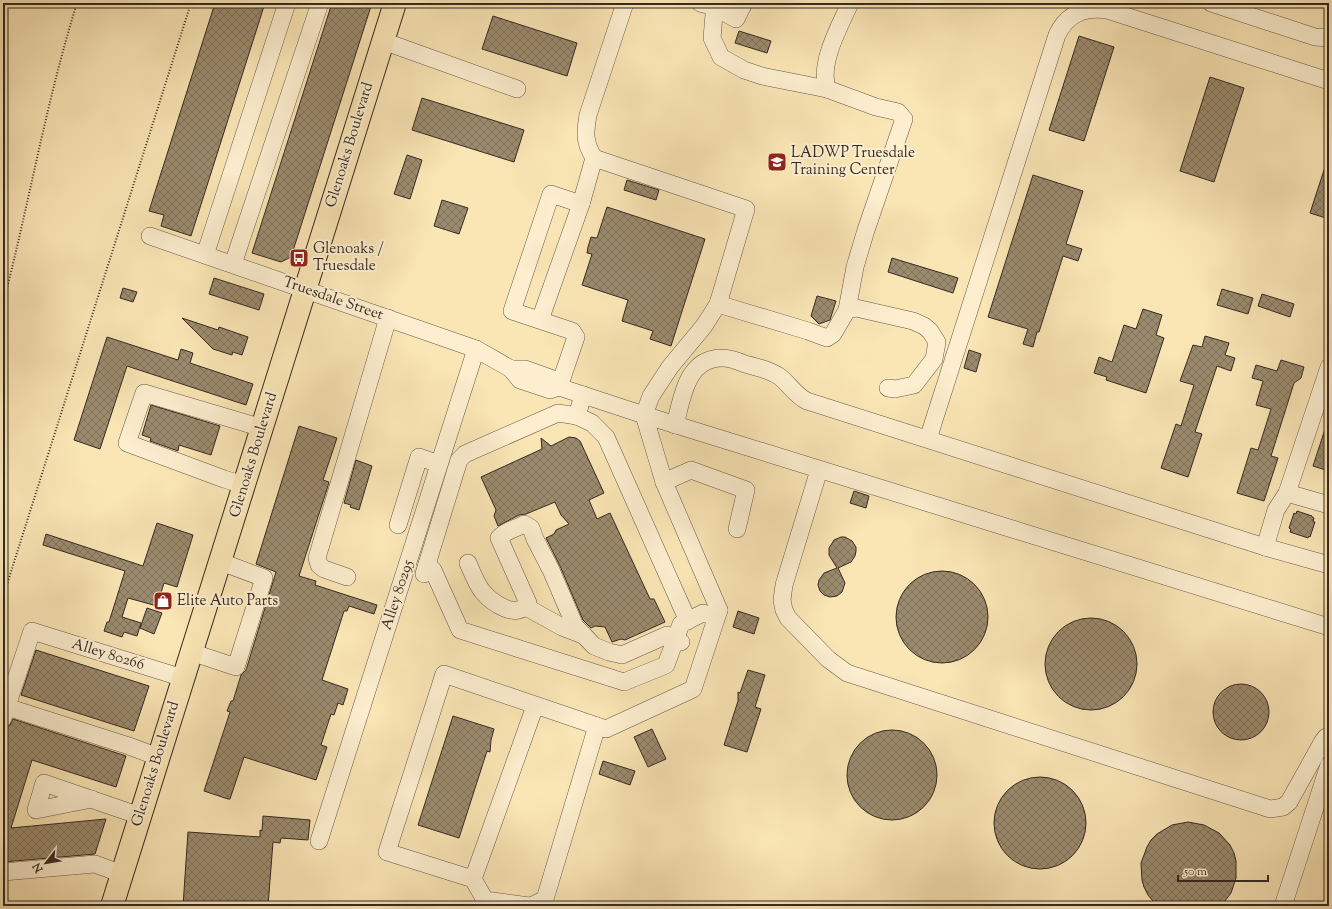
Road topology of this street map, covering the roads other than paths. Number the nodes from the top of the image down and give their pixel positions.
1 (288, 3) edge
2 (320, 3) edge
3 (395, 3) edge
4 (625, 3) edge
5 (744, 3) edge
6 (850, 3) edge
7 (1211, 3) edge
8 (710, 4) edge
9 (1329, 38) edge
10 (383, 41) junction
11 (1329, 81) edge
12 (517, 89) dead end
13 (827, 89) junction
14 (594, 158) junction
15 (581, 204) junction
16 (150, 236) dead end
17 (205, 255) junction
18 (233, 264) junction
19 (305, 289) junction
20 (718, 304) junction
21 (847, 310) junction
22 (388, 318) junction
23 (540, 320) junction
24 (476, 348) junction
25 (1329, 367) edge
26 (559, 387) junction
27 (888, 388) dead end
28 (583, 395) junction
29 (644, 415) junction
30 (576, 416) junction
31 (675, 425) junction
32 (262, 428) junction
33 (928, 439) junction
34 (439, 464) junction
35 (819, 470) junction
36 (664, 482) junction
37 (244, 485) junction
38 (1287, 493) junction
39 (1329, 505) edge
40 (398, 525) dead end
41 (737, 529) dead end
42 (1265, 547) junction
43 (221, 562) junction
44 (468, 563) dead end
45 (1329, 565) edge
46 (347, 577) dead end
47 (526, 607) junction
48 (714, 612) junction
49 (688, 621) junction
50 (1329, 627) edge
51 (583, 635) junction
52 (678, 641) junction
53 (191, 652) junction
54 (183, 678) junction
55 (535, 706) junction
56 (5, 713) edge
57 (597, 726) junction
58 (1329, 736) edge
59 (158, 757) junction
60 (1329, 766) edge
61 (92, 799) dead end
62 (140, 816) junction
63 (319, 841) dead end
64 (3, 872) edge
65 (122, 874) junction
66 (473, 879) junction
67 (112, 906) edge
68 (530, 906) edge
69 (1283, 906) edge

1 - 17 street
2 - 18 street
3 - 10 main road, Glenoaks Boulevard
4 - 14 street
5 - 8 street
6 - 13 street
7 - 9 street
8 - 13 street
10 - 12 street
10 - 19 main road, Glenoaks Boulevard
11 - 33 street
13 - 21 street
14 - 15 street
14 - 20 street
15 - 23 street
15 - 23 street
16 - 17 street, Truesdale Street
17 - 18 street, Truesdale Street
18 - 19 street, Truesdale Street
19 - 22 street, Truesdale Street
19 - 32 main road, Glenoaks Boulevard
20 - 21 street
20 - 29 street
21 - 27 street
22 - 24 street, Truesdale Street
22 - 46 street
23 - 26 street
24 - 26 street, Truesdale Street
24 - 34 street, Alley 80295
25 - 38 street
26 - 28 street
28 - 29 street
28 - 30 street
29 - 31 street
29 - 36 street
30 - 49 street
30 - 52 street
31 - 33 street
31 - 35 street
32 - 37 main road, Glenoaks Boulevard
32 - 37 street
33 - 42 street
34 - 40 street
34 - 63 street, Alley 80295
35 - 50 street
35 - 58 street
36 - 41 street
36 - 48 street
37 - 43 main road, Glenoaks Boulevard
38 - 39 street
38 - 42 street
42 - 45 street
43 - 53 main road, Glenoaks Boulevard
43 - 53 street
44 - 47 street
47 - 51 street
47 - 51 street
48 - 49 street
48 - 52 street
48 - 57 street
49 - 52 street
51 - 52 street
53 - 54 main road, Glenoaks Boulevard
54 - 56 street, Alley 80266
54 - 59 main road, Glenoaks Boulevard
55 - 57 street
55 - 66 street
55 - 66 street
56 - 59 street
57 - 68 street
59 - 62 main road, Glenoaks Boulevard
60 - 69 street
61 - 62 street
62 - 65 main road, Glenoaks Boulevard
64 - 65 street
65 - 67 main road, Glenoaks Boulevard
66 - 68 street

